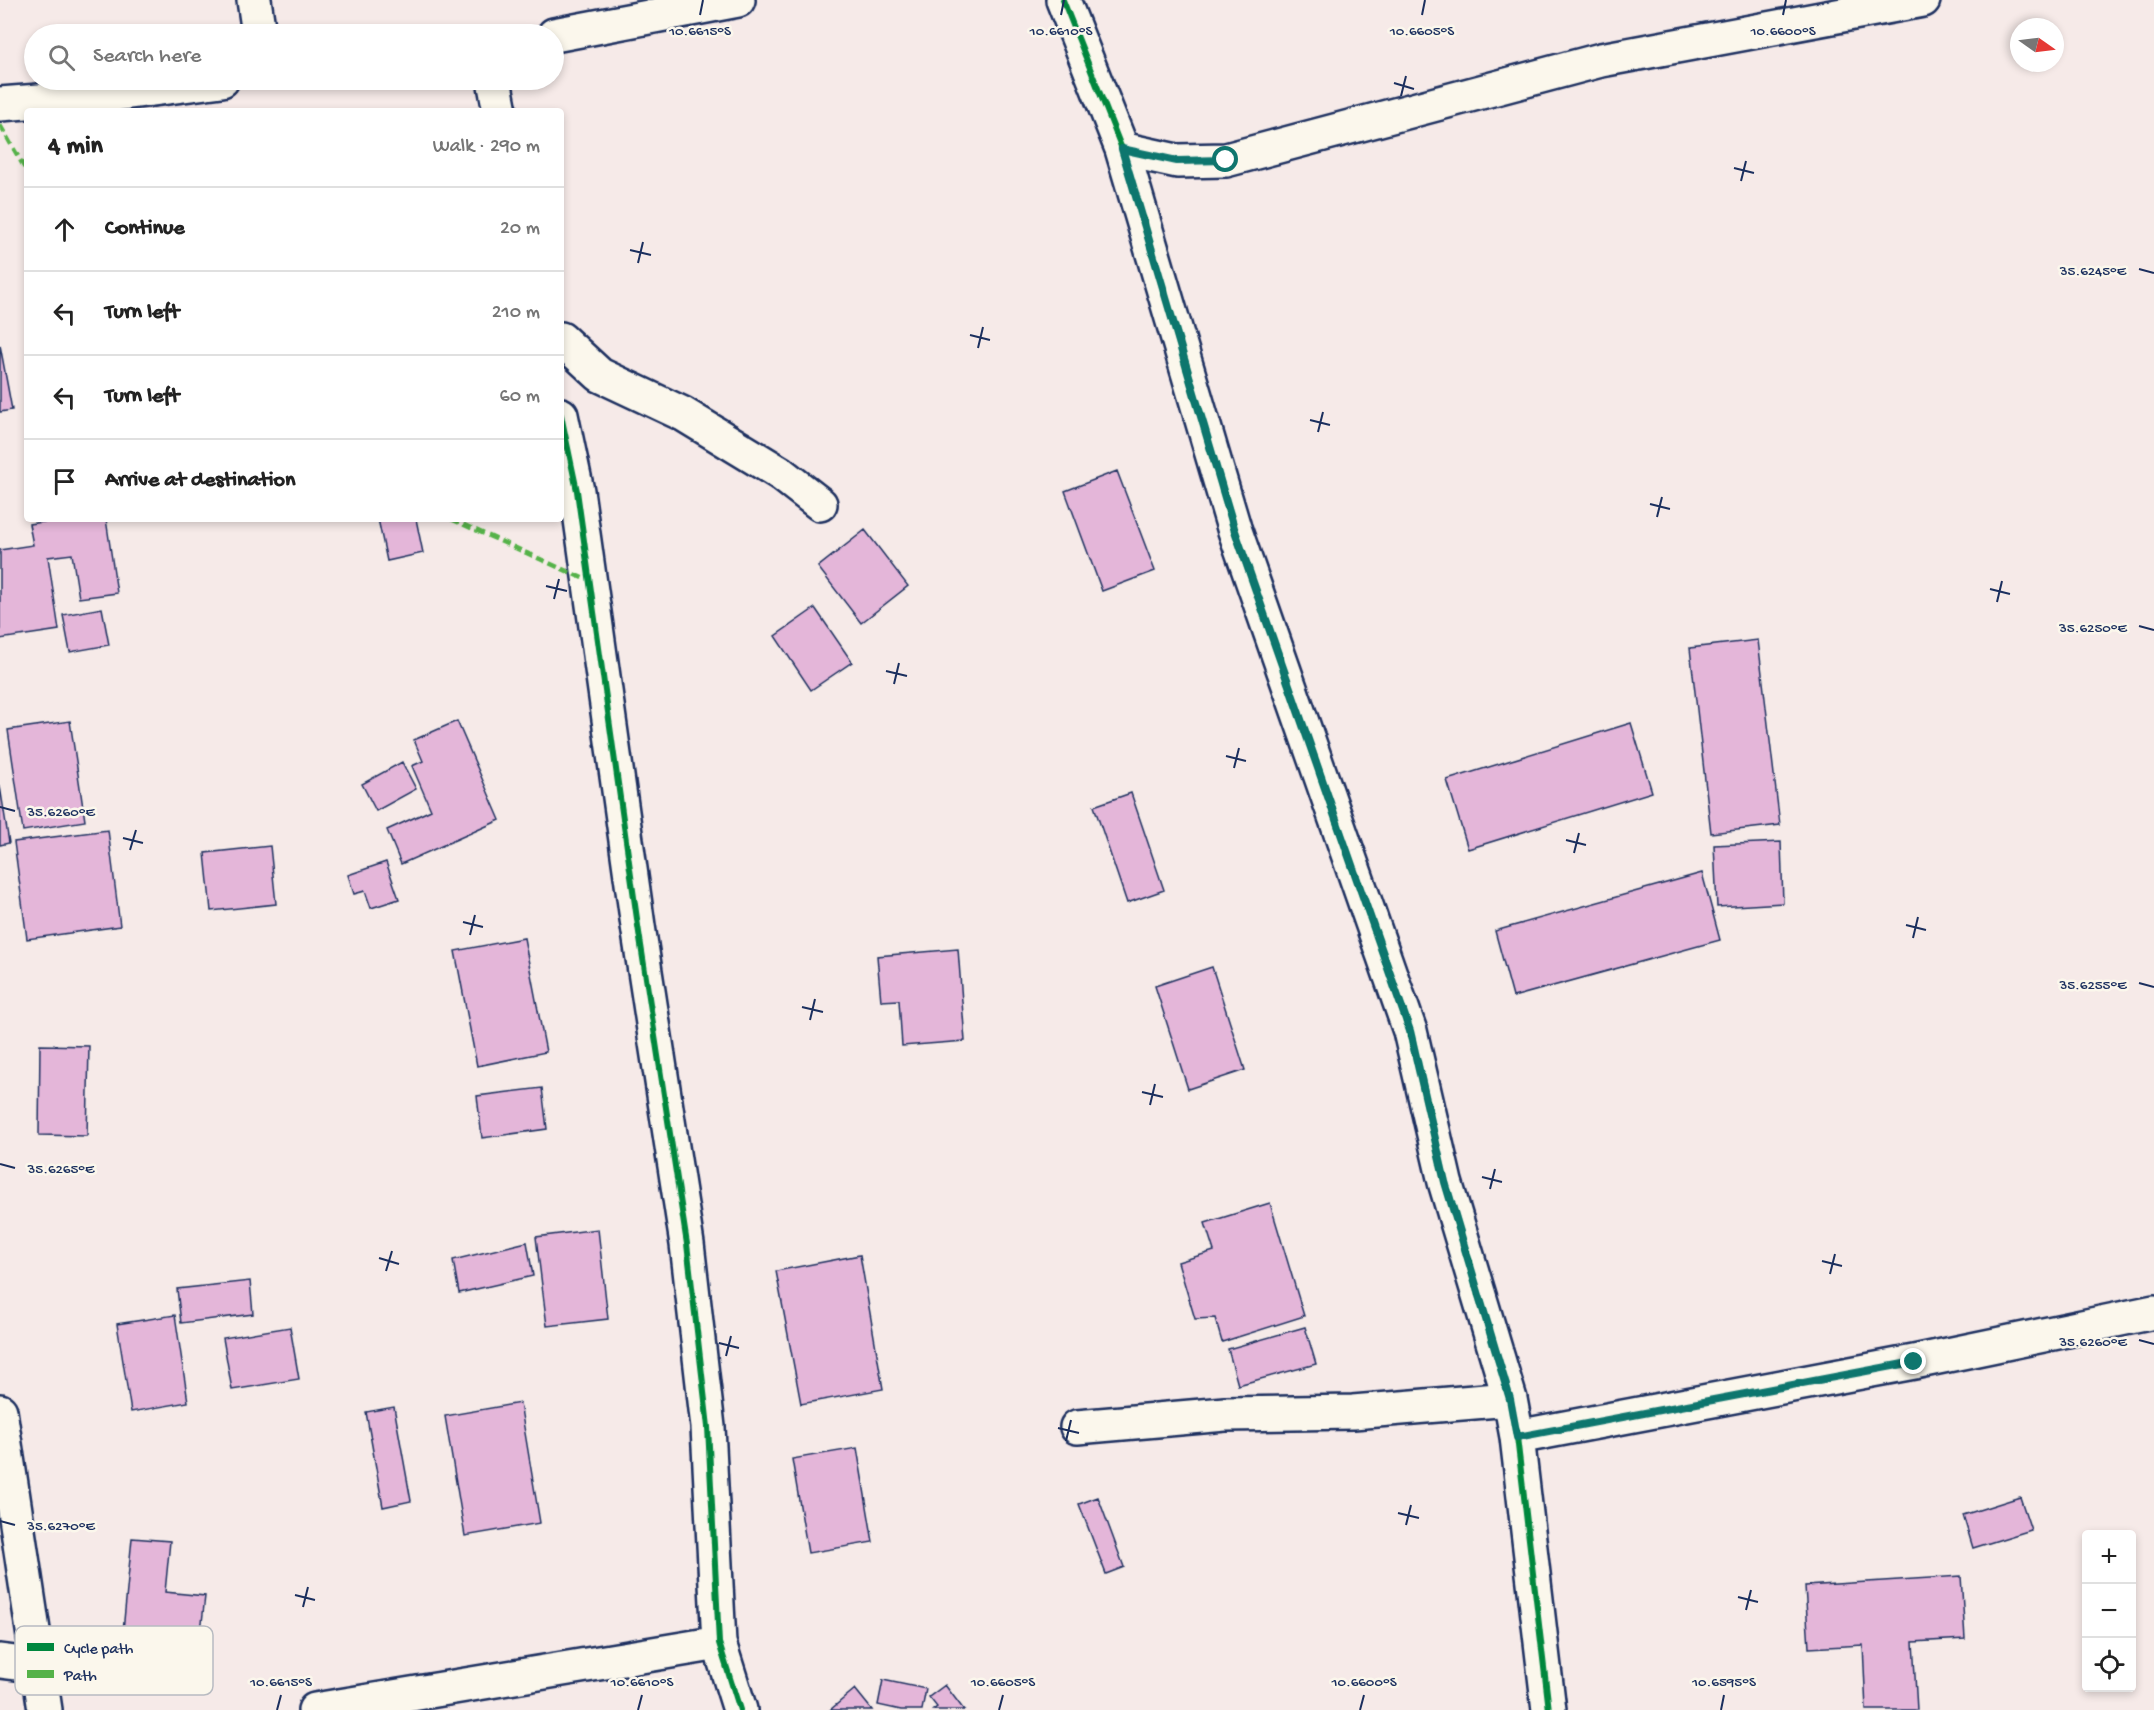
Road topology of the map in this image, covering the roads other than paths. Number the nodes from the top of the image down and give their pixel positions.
1 (254, 0) edge
2 (738, 0) edge
3 (1063, 0) edge
4 (1923, 0) edge
5 (1784, 13) edge
6 (258, 24) edge
7 (564, 33) edge
8 (146, 90) edge
9 (496, 90) edge
10 (0, 104) edge
11 (499, 108) edge
12 (1122, 149) junction
13 (564, 342) edge
14 (564, 429) edge
15 (820, 504) dead end
16 (2154, 1312) edge
17 (1510, 1399) junction
18 (0, 1410) edge
19 (1077, 1427) dead end
20 (1517, 1437) junction
21 (33, 1626) edge
22 (719, 1642) junction
23 (0, 1661) edge
24 (15, 1663) edge
25 (43, 1695) edge
26 (45, 1710) edge
27 (315, 1710) edge
28 (740, 1710) edge
29 (1549, 1710) edge

1 - 6 street
2 - 7 street
3 - 12 street
4 - 5 street
5 - 12 street
8 - 10 street
9 - 11 street
12 - 17 street
13 - 15 street
14 - 22 street
16 - 20 street
17 - 19 street
17 - 20 street
18 - 21 street
20 - 29 street
22 - 27 street
22 - 28 street
23 - 24 street
25 - 26 street

